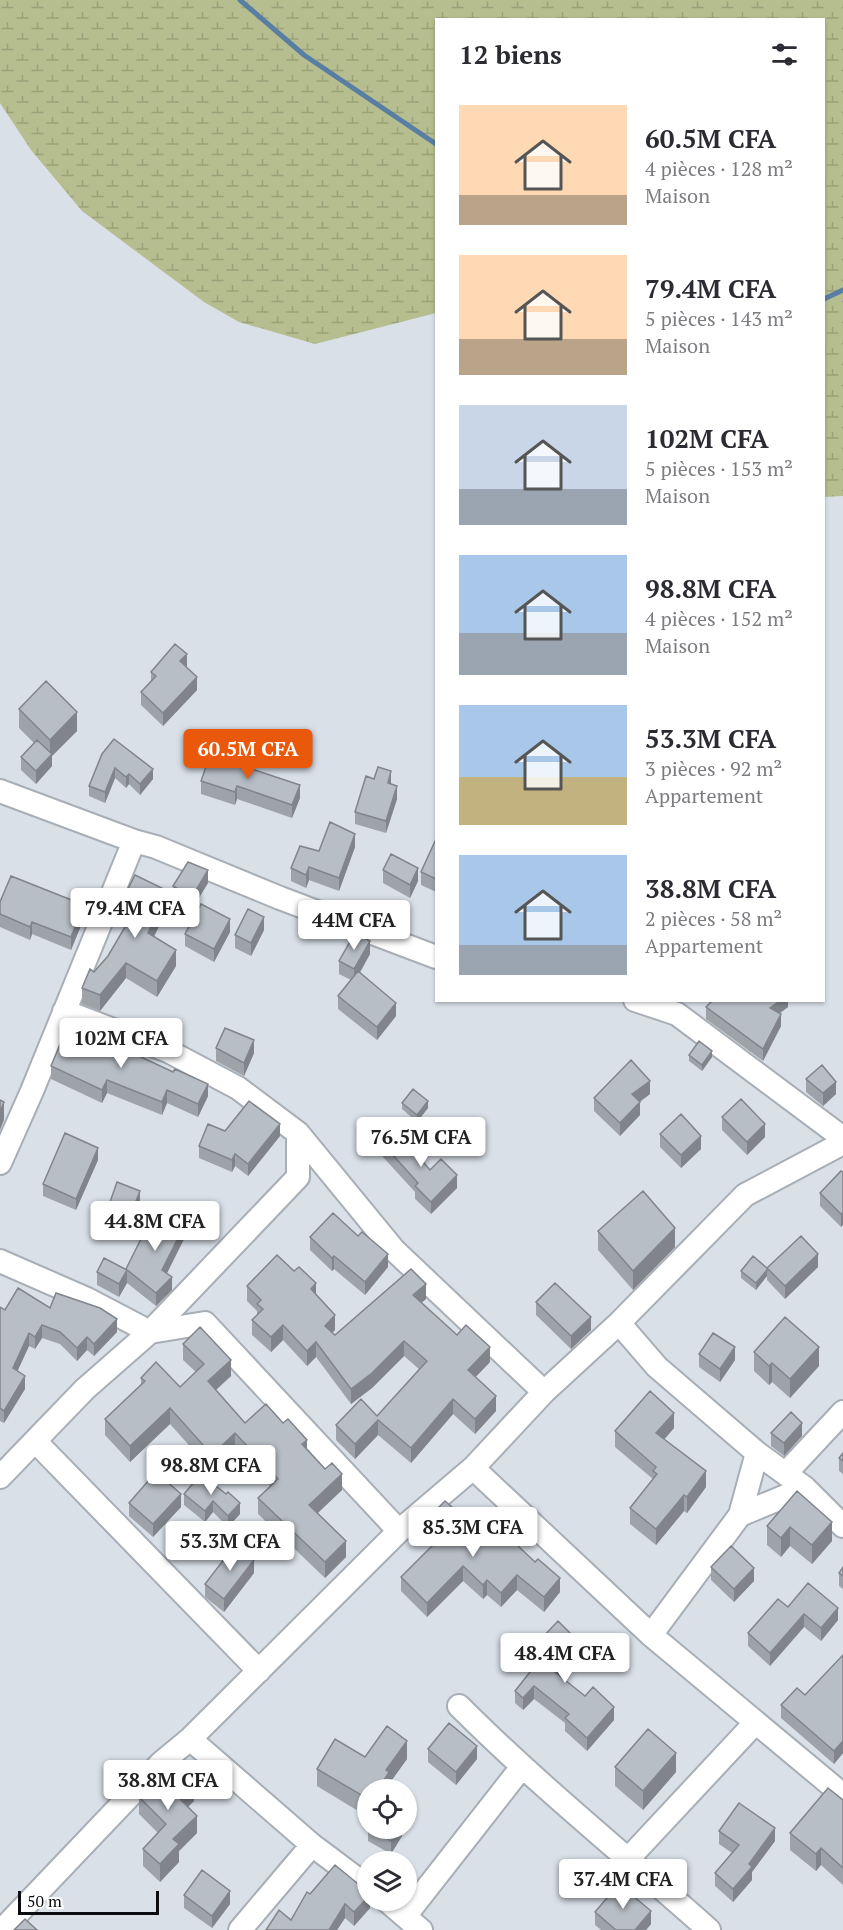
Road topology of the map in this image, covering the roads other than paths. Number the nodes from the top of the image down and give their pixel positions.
1 (0, 791) edge
2 (134, 841) junction
3 (435, 957) edge
4 (641, 1002) edge
5 (64, 1011) junction
6 (298, 1133) junction
7 (843, 1138) edge
8 (843, 1143) edge
9 (0, 1163) edge
10 (0, 1261) edge
11 (619, 1323) junction
12 (150, 1332) junction
13 (544, 1392) junction
14 (843, 1412) edge
15 (35, 1441) junction
16 (757, 1453) junction
17 (473, 1468) junction
18 (786, 1473) junction
19 (0, 1478) edge
20 (805, 1488) junction
21 (740, 1515) junction
22 (843, 1526) edge
23 (399, 1531) junction
24 (651, 1635) junction
25 (259, 1671) junction
26 (459, 1706) dead end
27 (755, 1724) junction
28 (190, 1739) junction
29 (521, 1768) junction
30 (843, 1795) edge
31 (312, 1845) junction
32 (629, 1858) junction
33 (357, 1879) edge
34 (399, 1911) edge
35 (413, 1923) edge
36 (2, 1930) edge
37 (240, 1930) edge
38 (709, 1930) edge

1 - 2 street
2 - 3 street
2 - 5 street
4 - 7 street
5 - 6 street
5 - 9 street
6 - 12 street
6 - 13 street
8 - 11 street
10 - 12 street
11 - 13 street
11 - 16 street
12 - 15 street
12 - 23 street
13 - 17 street
14 - 18 street
15 - 19 street
15 - 25 street
16 - 18 street
16 - 21 street
17 - 23 street
17 - 24 street
18 - 20 street
20 - 21 street
20 - 22 street
21 - 24 street
23 - 25 street
24 - 27 street
25 - 28 street
26 - 29 street
27 - 30 street
27 - 32 street
28 - 31 street
28 - 36 street
29 - 32 street
29 - 35 street
31 - 33 street
31 - 37 street
32 - 38 street
34 - 35 street

